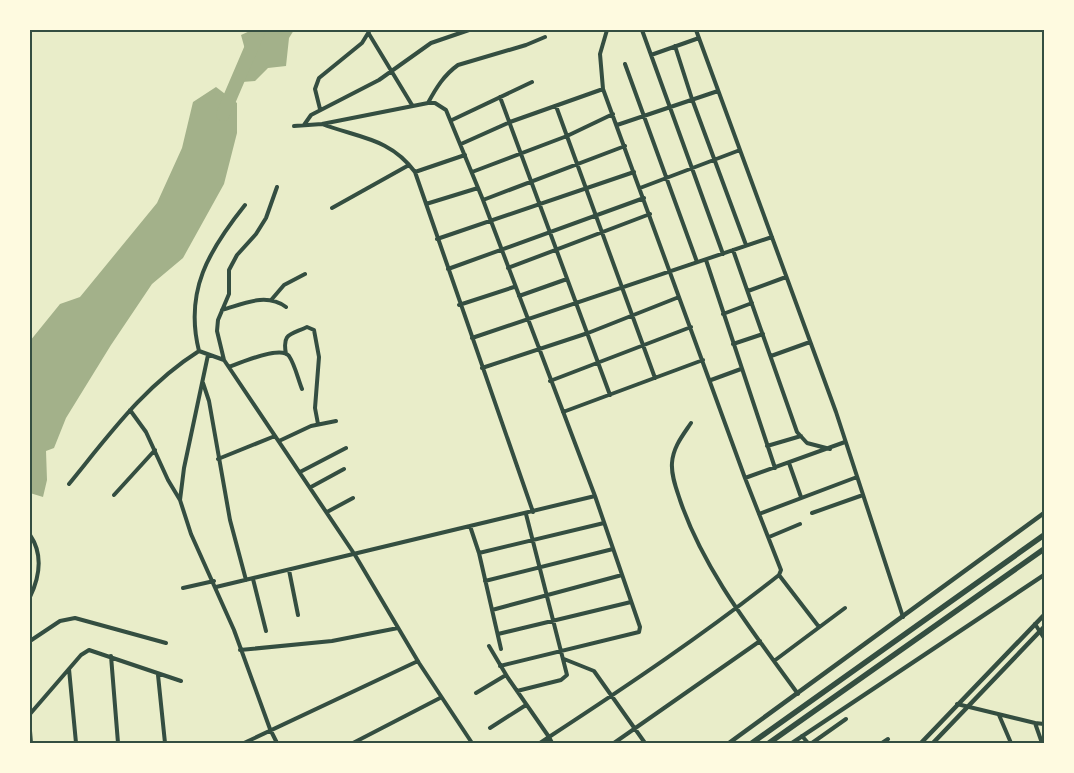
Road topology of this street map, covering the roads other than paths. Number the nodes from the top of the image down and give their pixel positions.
1 (469, 30) edge
2 (607, 30) edge
3 (642, 30) edge
4 (696, 30) edge
5 (369, 32) edge
6 (545, 37) dead end
7 (699, 38) junction
8 (675, 46) junction
9 (651, 55) junction
10 (625, 64) dead end
11 (392, 71) junction
12 (532, 82) dead end
13 (603, 88) junction
14 (718, 91) junction
15 (500, 97) junction
16 (692, 99) junction
17 (428, 103) junction
18 (412, 105) junction
19 (556, 106) junction
20 (668, 106) junction
21 (320, 110) junction
22 (612, 114) junction
23 (644, 116) junction
24 (452, 120) junction
25 (510, 122) junction
26 (322, 124) junction
27 (304, 125) junction
28 (616, 125) junction
29 (294, 126) dead end
30 (567, 136) junction
31 (461, 144) junction
32 (625, 146) junction
33 (740, 150) junction
34 (522, 152) junction
35 (465, 154) junction
36 (715, 160) junction
37 (409, 165) junction
38 (577, 165) junction
39 (692, 167) junction
40 (415, 172) junction
41 (472, 172) junction
42 (634, 172) junction
43 (666, 177) junction
44 (532, 181) junction
45 (277, 187) dead end
46 (478, 188) junction
47 (640, 188) junction
48 (585, 189) junction
49 (644, 198) junction
50 (483, 200) junction
51 (426, 204) junction
52 (540, 204) junction
53 (245, 205) dead end
54 (332, 208) dead end
55 (650, 214) junction
56 (595, 216) junction
57 (490, 220) junction
58 (551, 231) junction
59 (601, 233) junction
60 (772, 237) junction
61 (437, 239) junction
62 (746, 245) junction
63 (734, 250) junction
64 (500, 251) junction
65 (557, 251) junction
66 (723, 254) junction
67 (706, 260) junction
68 (697, 262) junction
69 (508, 268) junction
70 (448, 269) junction
71 (670, 270) junction
72 (305, 274) dead end
73 (786, 277) junction
74 (567, 279) junction
75 (514, 287) junction
76 (620, 287) junction
77 (748, 291) junction
78 (519, 296) junction
79 (679, 297) junction
80 (272, 299) junction
81 (752, 303) junction
82 (576, 304) junction
83 (459, 305) junction
84 (286, 307) dead end
85 (222, 310) junction
86 (723, 314) junction
87 (632, 317) junction
88 (527, 320) junction
89 (691, 327) junction
90 (588, 333) junction
91 (763, 334) junction
92 (472, 338) junction
93 (810, 342) junction
94 (733, 344) junction
95 (642, 345) junction
96 (538, 349) junction
97 (199, 351) junction
98 (286, 354) junction
99 (208, 355) junction
100 (771, 356) junction
101 (224, 360) junction
102 (704, 360) junction
103 (598, 362) junction
104 (229, 367) junction
105 (482, 368) junction
106 (741, 369) junction
107 (655, 378) junction
108 (711, 380) junction
109 (550, 381) junction
110 (203, 382) junction
111 (302, 389) dead end
112 (610, 395) junction
113 (130, 410) junction
114 (563, 412) junction
115 (336, 421) dead end
116 (691, 422) dead end
117 (318, 424) junction
118 (275, 436) junction
119 (801, 436) junction
120 (280, 441) junction
121 (845, 442) junction
122 (767, 446) junction
123 (346, 448) dead end
124 (830, 448) junction
125 (155, 450) junction
126 (218, 459) junction
127 (789, 463) junction
128 (775, 468) junction
129 (344, 469) dead end
130 (300, 472) junction
131 (857, 477) junction
132 (745, 478) junction
133 (69, 484) dead end
134 (310, 487) junction
135 (863, 495) junction
136 (114, 496) dead end
137 (595, 496) junction
138 (802, 497) junction
139 (353, 498) dead end
140 (180, 500) junction
141 (327, 512) junction
142 (533, 512) junction
143 (1044, 513) edge
144 (526, 514) junction
145 (759, 514) junction
146 (812, 514) dead end
147 (604, 522) junction
148 (800, 524) dead end
149 (470, 526) junction
150 (30, 535) edge
151 (1044, 535) edge
152 (769, 537) junction
153 (533, 539) junction
154 (612, 548) junction
155 (1044, 548) edge
156 (479, 553) junction
157 (355, 555) junction
158 (540, 568) junction
159 (290, 570) junction
160 (622, 575) junction
161 (779, 575) junction
162 (1044, 575) edge
163 (253, 579) junction
164 (246, 580) junction
165 (214, 581) junction
166 (485, 581) junction
167 (216, 587) junction
168 (183, 588) dead end
169 (547, 595) junction
170 (30, 597) edge
171 (631, 602) junction
172 (738, 607) junction
173 (845, 608) dead end
174 (492, 610) junction
175 (298, 615) dead end
176 (1044, 615) edge
177 (903, 617) junction
178 (553, 621) junction
179 (1035, 624) junction
180 (819, 627) junction
181 (398, 628) junction
182 (1042, 629) edge
183 (266, 631) dead end
184 (498, 634) junction
185 (1044, 638) edge
186 (30, 641) edge
187 (760, 641) junction
188 (166, 643) dead end
189 (489, 646) dead end
190 (502, 649) dead end
191 (240, 650) junction
192 (562, 650) junction
193 (110, 656) junction
194 (564, 659) junction
195 (418, 661) junction
196 (774, 661) junction
197 (500, 666) junction
198 (68, 669) junction
199 (158, 675) junction
200 (506, 675) junction
201 (181, 682) dead end
202 (516, 691) junction
203 (476, 693) dead end
204 (798, 694) junction
205 (613, 696) junction
206 (440, 698) junction
207 (957, 704) junction
208 (526, 705) junction
209 (967, 707) junction
210 (30, 714) edge
211 (999, 715) junction
212 (846, 719) dead end
213 (1035, 723) junction
214 (1044, 724) edge
215 (490, 728) dead end
216 (635, 728) junction
217 (270, 729) junction
218 (30, 731) edge
219 (802, 736) junction
220 (549, 737) junction
221 (888, 739) dead end
222 (470, 742) edge
223 (1010, 742) edge
224 (32, 743) edge
225 (76, 743) edge
226 (118, 743) edge
227 (165, 743) edge
228 (244, 743) edge
229 (277, 743) edge
230 (353, 743) edge
231 (540, 743) edge
232 (552, 743) edge
233 (614, 743) edge
234 (645, 743) edge
235 (729, 743) edge
236 (752, 743) edge
237 (769, 743) edge
238 (792, 743) edge
239 (808, 743) edge
240 (812, 743) edge
241 (882, 743) edge
242 (921, 743) edge
243 (932, 743) edge
244 (1004, 743) edge
245 (1042, 743) edge

1 - 11 street
2 - 13 street
3 - 9 street
4 - 7 street
5 - 11 street
5 - 21 street
6 - 17 street
7 - 8 street
7 - 14 street
8 - 9 street
8 - 16 street
9 - 20 street
10 - 23 street
11 - 18 street
11 - 21 street
12 - 15 street
13 - 19 street
13 - 22 street
14 - 16 street
14 - 33 street
15 - 24 street
15 - 25 street
16 - 20 street
16 - 36 street
17 - 18 street
17 - 24 street
18 - 26 street
19 - 25 street
19 - 30 street
20 - 23 street
20 - 39 street
21 - 27 street
22 - 28 street
22 - 30 street
23 - 28 street
23 - 43 street
24 - 31 street
25 - 31 street
25 - 34 street
26 - 27 street
26 - 37 street
27 - 29 street
28 - 32 street
30 - 34 street
30 - 38 street
31 - 35 street
32 - 38 street
32 - 42 street
33 - 36 street
33 - 60 street
34 - 41 street
34 - 44 street
35 - 40 street
35 - 41 street
36 - 39 street
36 - 62 street
37 - 40 street
37 - 54 street
38 - 44 street
38 - 48 street
39 - 43 street
39 - 66 street
40 - 51 street
41 - 46 street
42 - 47 street
42 - 48 street
43 - 47 street
43 - 68 street
44 - 50 street
44 - 52 street
45 - 85 street
46 - 50 street
46 - 51 street
47 - 49 street
48 - 52 street
48 - 56 street
49 - 55 street
49 - 56 street
50 - 57 street
51 - 61 street
52 - 57 street
52 - 58 street
53 - 97 street
55 - 59 street
55 - 71 street
56 - 58 street
56 - 59 street
57 - 61 street
57 - 64 street
58 - 64 street
58 - 65 street
59 - 65 street
59 - 76 street
60 - 62 street
60 - 73 street
61 - 70 street
62 - 63 street
63 - 66 street
63 - 77 street
64 - 69 street
64 - 70 street
65 - 69 street
65 - 74 street
66 - 67 street
67 - 68 street
67 - 86 street
68 - 71 street
69 - 75 street
70 - 83 street
71 - 76 street
71 - 79 street
72 - 80 street
73 - 77 street
73 - 93 street
74 - 78 street
74 - 82 street
75 - 78 street
75 - 83 street
76 - 82 street
76 - 87 street
77 - 81 street
78 - 88 street
79 - 87 street
79 - 89 street
80 - 84 street
80 - 85 street
81 - 86 street
81 - 91 street
82 - 88 street
82 - 90 street
83 - 92 street
85 - 101 street
86 - 94 street
87 - 90 street
87 - 95 street
88 - 92 street
88 - 96 street
89 - 95 street
89 - 102 street
90 - 96 street
90 - 103 street
91 - 94 street
91 - 100 street
92 - 105 street
93 - 100 street
93 - 121 street
94 - 106 street
95 - 103 street
95 - 107 street
96 - 105 street
96 - 109 street
97 - 99 street
97 - 113 street
98 - 104 street
98 - 111 street
98 - 117 street
99 - 101 street
99 - 110 street
100 - 119 street
101 - 104 street
102 - 107 street
102 - 108 street
103 - 109 street
103 - 112 street
104 - 118 street
105 - 142 street
106 - 108 street
106 - 122 street
107 - 112 street
108 - 132 street
109 - 114 street
110 - 126 street
110 - 140 street
112 - 114 street
113 - 125 street
113 - 133 street
114 - 137 street
115 - 117 street
116 - 172 street
117 - 120 street
118 - 120 street
118 - 126 street
119 - 122 street
119 - 124 street
120 - 130 street
121 - 124 street
121 - 131 street
122 - 128 street
123 - 130 street
124 - 127 street
125 - 136 street
125 - 140 street
126 - 164 street
127 - 128 street
127 - 138 street
128 - 132 street
129 - 134 street
130 - 134 street
131 - 135 street
131 - 138 street
132 - 145 street
134 - 141 street
135 - 146 street
135 - 177 street
137 - 142 street
137 - 147 street
138 - 145 street
139 - 141 street
140 - 165 street
141 - 157 street
142 - 144 street
143 - 177 street
144 - 149 street
144 - 153 street
145 - 152 street
147 - 153 street
147 - 154 street
148 - 152 street
149 - 156 street
149 - 157 street
150 - 170 street
151 - 236 highway
152 - 161 street
153 - 156 street
153 - 158 street
154 - 158 street
154 - 160 street
155 - 237 highway
156 - 166 street
157 - 159 street
157 - 181 street
158 - 166 street
158 - 169 street
159 - 163 street
159 - 175 street
160 - 169 street
160 - 171 street
161 - 172 street
161 - 180 street
162 - 219 street
163 - 164 street
163 - 183 street
164 - 167 street
165 - 167 street
165 - 168 street
166 - 174 street
167 - 191 street
169 - 174 street
169 - 178 street
171 - 178 street
171 - 192 street
172 - 187 street
172 - 205 street
173 - 180 street
174 - 184 street
176 - 179 street
177 - 204 street
178 - 184 street
178 - 192 street
179 - 182 street
179 - 207 street
180 - 196 street
181 - 191 street
181 - 195 street
182 - 185 street
182 - 209 street
184 - 190 street
186 - 188 street
187 - 196 street
187 - 216 street
189 - 197 street
191 - 217 street
192 - 194 street
192 - 197 street
193 - 198 street
193 - 199 street
193 - 226 street
194 - 202 street
194 - 205 street
195 - 206 street
195 - 217 street
196 - 204 street
197 - 200 street
198 - 210 street
198 - 225 street
199 - 201 street
199 - 227 street
200 - 202 street
200 - 203 street
202 - 208 street
204 - 235 street
205 - 216 street
205 - 220 street
206 - 222 street
206 - 230 street
207 - 209 street
207 - 242 street
208 - 215 street
208 - 220 street
209 - 211 street
209 - 243 street
211 - 213 street
211 - 223 street
212 - 240 street
213 - 214 street
213 - 245 street
216 - 233 street
216 - 234 street
217 - 228 street
217 - 229 street
218 - 224 street
219 - 238 street
219 - 239 street
220 - 231 street
220 - 232 street
221 - 241 street
223 - 244 street

